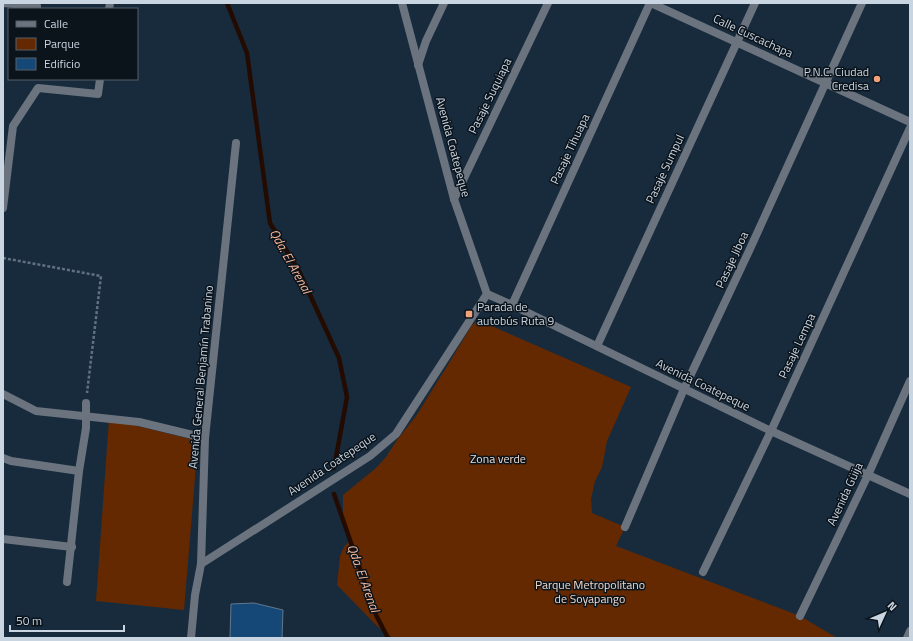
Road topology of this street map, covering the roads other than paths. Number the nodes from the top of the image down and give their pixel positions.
1 (3, 3) edge
2 (402, 3) edge
3 (444, 3) edge
4 (548, 3) edge
5 (650, 3) edge
6 (755, 3) edge
7 (862, 3) edge
8 (37, 8) edge
9 (736, 42) junction
10 (418, 65) junction
11 (100, 80) edge
12 (826, 83) junction
13 (910, 122) edge
14 (910, 128) edge
15 (236, 143) dead end
16 (454, 199) junction
17 (3, 208) edge
18 (487, 294) junction
19 (512, 305) junction
20 (597, 346) junction
21 (910, 381) edge
22 (684, 389) junction
23 (3, 394) edge
24 (86, 403) road end
25 (86, 417) junction
26 (771, 432) junction
27 (205, 438) junction
28 (3, 458) edge
29 (79, 471) junction
30 (868, 475) junction
31 (910, 494) edge
32 (625, 527) dead end
33 (3, 539) edge
34 (72, 547) junction
35 (201, 564) junction
36 (704, 572) dead end
37 (67, 582) dead end
38 (800, 616) dead end
39 (910, 631) edge
40 (191, 638) edge
41 (907, 638) edge

1 - 8 street
2 - 10 street, Avenida Coatepeque
3 - 10 street
4 - 16 street, Pasaje Suquiapa
5 - 9 street, Calle Cuscachapa
5 - 19 street, Pasaje Tihuapa
6 - 9 street, Pasaje Sumpul
7 - 12 street, Pasaje Jiboa
9 - 12 street, Calle Cuscachapa
9 - 20 street, Pasaje Sumpul
10 - 16 street, Avenida Coatepeque
11 - 17 street
12 - 13 street, Calle Cuscachapa
12 - 22 street, Pasaje Jiboa
14 - 26 street, Pasaje Lempa
15 - 27 street, Avenida General Benjamín Trabanino
16 - 18 street, Avenida Coatepeque
18 - 19 street, Avenida Coatepeque
18 - 35 street, Avenida Coatepeque
19 - 20 street, Avenida Coatepeque
20 - 22 street, Avenida Coatepeque
21 - 30 street, Avenida Güija
22 - 26 street, Avenida Coatepeque
22 - 32 street, Pasaje Jiboa
23 - 25 street
24 - 25 street
25 - 27 street
25 - 29 street
26 - 30 street, Avenida Coatepeque
26 - 36 street, Pasaje Lempa
27 - 35 street, Avenida General Benjamín Trabanino
28 - 29 street
29 - 34 street
30 - 31 street, Avenida Coatepeque
30 - 38 street, Avenida Güija
33 - 34 street
34 - 37 street
35 - 40 street, Avenida General Benjamín Trabanino
39 - 41 street

